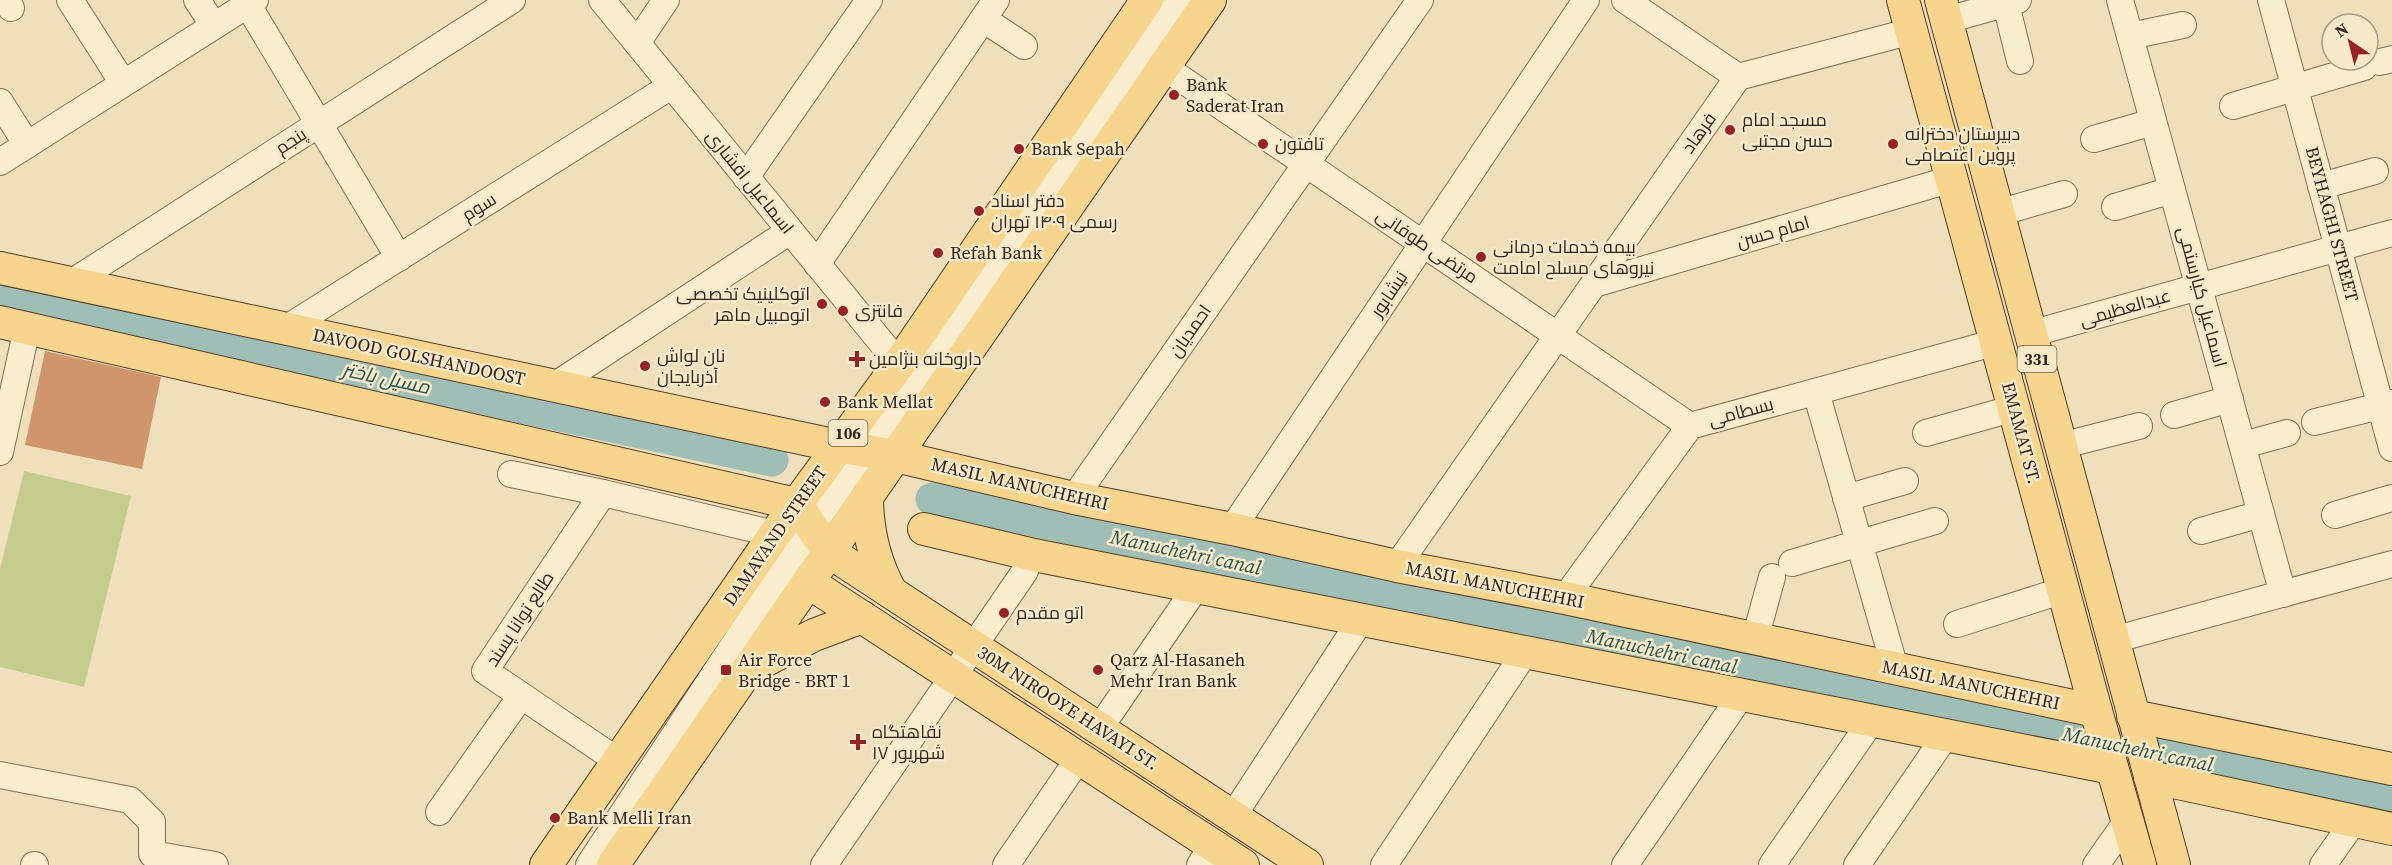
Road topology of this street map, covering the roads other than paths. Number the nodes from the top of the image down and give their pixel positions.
1 (70, 0) edge
2 (197, 0) edge
3 (512, 0) edge
4 (602, 0) edge
5 (666, 0) edge
6 (869, 0) edge
7 (1147, 0) edge
8 (1179, 0) edge
9 (1193, 0) edge
10 (1210, 0) edge
11 (1420, 0) edge
12 (1586, 0) edge
13 (1625, 0) edge
14 (1904, 0) edge
15 (2120, 0) edge
16 (2271, 0) edge
17 (2010, 1) edge
18 (251, 2) edge
19 (989, 9) edge
20 (1944, 10) edge
21 (2183, 25) dead end
22 (214, 26) junction
23 (1912, 31) junction
24 (2130, 36) junction
25 (637, 43) junction
26 (1024, 46) dead end
27 (2020, 61) dead end
28 (1164, 67) junction
29 (2350, 72) edge
30 (1738, 77) junction
31 (123, 83) junction
32 (671, 86) junction
33 (2295, 89) junction
34 (0, 102) edge
35 (2233, 106) dead end
36 (2153, 122) junction
37 (318, 124) junction
38 (2094, 139) dead end
39 (27, 145) junction
40 (0, 162) edge
41 (1306, 164) junction
42 (2376, 171) dead end
43 (746, 177) junction
44 (1952, 179) junction
45 (2321, 186) junction
46 (2172, 190) junction
47 (2064, 194) dead end
48 (2115, 207) dead end
49 (1998, 213) junction
50 (790, 231) junction
51 (2392, 233) edge
52 (1423, 243) junction
53 (2339, 248) junction
54 (399, 258) junction
55 (817, 264) junction
56 (0, 268) edge
57 (71, 283) junction
58 (1594, 284) junction
59 (2199, 287) junction
60 (14, 325) edge
61 (287, 328) junction
62 (2030, 334) junction
63 (1558, 336) junction
64 (1996, 342) junction
65 (899, 364) junction
66 (8, 373) edge
67 (554, 386) junction
68 (1816, 392) junction
69 (2230, 399) junction
70 (2386, 405) edge
71 (2014, 408) junction
72 (2174, 415) dead end
73 (2315, 422) dead end
74 (1690, 426) junction
75 (2139, 426) dead end
76 (1926, 433) dead end
77 (2287, 433) dead end
78 (1, 439) edge
79 (2243, 445) junction
80 (2060, 446) junction
81 (2392, 448) edge
82 (871, 452) junction
83 (511, 474) dead end
84 (1905, 481) dead end
85 (603, 493) junction
86 (867, 496) junction
87 (1074, 498) junction
88 (1846, 498) junction
89 (2392, 498) edge
90 (2261, 514) junction
91 (2335, 515) dead end
92 (1935, 521) dead end
93 (924, 529) dead end
94 (1232, 529) junction
95 (2201, 531) dead end
96 (815, 532) junction
97 (775, 534) junction
98 (1859, 544) junction
99 (1030, 563) junction
100 (2392, 564) edge
101 (1397, 566) junction
102 (808, 582) junction
103 (1197, 586) junction
104 (2064, 590) junction
105 (891, 592) junction
106 (2283, 594) junction
107 (1565, 598) junction
108 (862, 617) junction
109 (1362, 618) junction
110 (1957, 624) dead end
111 (1755, 639) junction
112 (2112, 640) junction
113 (974, 647) junction
114 (1526, 651) junction
115 (1895, 668) junction
116 (747, 671) junction
117 (953, 676) junction
118 (1742, 694) junction
119 (521, 696) junction
120 (2097, 712) junction
121 (1872, 720) junction
122 (2150, 723) junction
123 (1099, 729) junction
124 (1946, 735) junction
125 (1079, 758) junction
126 (618, 761) junction
127 (2112, 767) junction
128 (2392, 769) edge
129 (0, 775) edge
130 (2160, 777) junction
131 (438, 812) dead end
132 (1233, 816) junction
133 (2127, 821) junction
134 (2355, 821) junction
135 (2392, 829) edge
136 (1206, 855) edge
137 (181, 862) edge
138 (215, 865) edge
139 (546, 865) edge
140 (589, 865) edge
141 (602, 865) edge
142 (613, 865) edge
143 (824, 865) edge
144 (1006, 865) edge
145 (1244, 865) edge
146 (1307, 865) edge
147 (1384, 865) edge
148 (1625, 865) edge
149 (1772, 865) edge
150 (1857, 865) edge
151 (2096, 865) edge
152 (2140, 865) edge
153 (2174, 865) edge
154 (2323, 865) edge

1 - 31 street
2 - 22 street
3 - 37 street, پنجم
4 - 25 street, اسماعیل افشاری
5 - 25 street
6 - 43 street
7 - 65 main road, DAMAVAND STREET / 106
8 - 82 street
9 - 82 street
10 - 28 main road, DAMAVAND STREET / 106
11 - 41 street, احمدیان
12 - 52 street, نیشابور
13 - 30 street
14 - 23 main road, EMAMAT ST. / 331
15 - 24 street, اسماعیل کیارستمی
16 - 33 street, BEYHAGHI STREET
17 - 20 street
17 - 27 street
18 - 22 street
18 - 37 street
19 - 26 street
19 - 55 street
20 - 49 main road, EMAMAT ST. / 331
21 - 24 street
22 - 31 street
23 - 30 street
23 - 44 main road, EMAMAT ST. / 331
24 - 36 street, اسماعیل کیارستمی
25 - 32 street, اسماعیل افشاری
28 - 41 street, مرتضی طوفانی
28 - 82 main road, DAMAVAND STREET / 106
29 - 33 street
30 - 58 street, فرهاد
31 - 39 street
32 - 43 street, اسماعیل افشاری
32 - 54 street, سوم
33 - 35 street
33 - 45 street, BEYHAGHI STREET
34 - 39 street
36 - 38 street
36 - 46 street, اسماعیل کیارستمی
37 - 54 street
37 - 57 street, پنجم
39 - 40 street
41 - 52 street, مرتضی طوفانی
41 - 87 street, احمدیان
42 - 45 street
43 - 50 street, اسماعیل افشاری
44 - 58 street, امام حسن
44 - 64 main road, EMAMAT ST. / 331
45 - 53 street, BEYHAGHI STREET
46 - 48 street
46 - 59 street, اسماعیل کیارستمی
47 - 49 street
49 - 62 main road, EMAMAT ST. / 331
50 - 55 street, اسماعیل افشاری
50 - 67 street
51 - 53 street, عبدالعظیمی
52 - 63 street, مرتضی طوفانی
52 - 94 street, نیشابور
53 - 59 street, عبدالعظیمی
53 - 70 street, BEYHAGHI STREET
54 - 61 street, سوم
55 - 65 street, اسماعیل افشاری
56 - 57 main road, DAVOOD GOLSHANDOOST
57 - 61 main road, DAVOOD GOLSHANDOOST
58 - 63 street, فرهاد
59 - 62 street, عبدالعظیمی
59 - 69 street, اسماعیل کیارستمی
60 - 66 street
60 - 96 main road
61 - 67 main road, DAVOOD GOLSHANDOOST
62 - 80 main road, EMAMAT ST. / 331
63 - 74 street, مرتضی طوفانی
63 - 101 street, فرهاد
64 - 68 street, بسطامی
64 - 71 main road, EMAMAT ST. / 331
65 - 82 main road, DAMAVAND STREET / 106
66 - 78 street
67 - 82 main road, DAVOOD GOLSHANDOOST
68 - 74 street, بسطامی
68 - 88 street
69 - 72 street
69 - 79 street, اسماعیل کیارستمی
70 - 73 street
70 - 81 street, BEYHAGHI STREET
71 - 76 street
71 - 104 main road, EMAMAT ST. / 331
74 - 107 street, بسطامی
75 - 80 street
77 - 79 street
79 - 90 street, اسماعیل کیارستمی
80 - 112 main road, EMAMAT ST. / 331
82 - 86 main road, 106
82 - 87 main road, MASIL MANUCHEHRI
82 - 96 main road, DAMAVAND STREET / 106
82 - 96 street
83 - 85 street
84 - 88 street
85 - 97 street
85 - 119 street, طالع توانا پسند
86 - 96 main road, 106
86 - 105 main road
87 - 94 main road, MASIL MANUCHEHRI
88 - 98 street
89 - 91 street
90 - 95 street
90 - 106 street, اسماعیل کیارستمی
92 - 98 street
93 - 99 main road
94 - 101 main road, MASIL MANUCHEHRI
96 - 97 main road, DAMAVAND STREET / 106
96 - 102 main road, DAMAVAND STREET / 106
96 - 105 main road, 30M NIROOYE HAVAYI ST.
96 - 140 street
96 - 141 street
97 - 126 main road, DAMAVAND STREET / 106
98 - 111 street
98 - 115 street
99 - 103 main road
99 - 113 street
100 - 106 street
101 - 107 main road, MASIL MANUCHEHRI
102 - 108 main road, 30M NIROOYE HAVAYI ST.
102 - 116 main road, DAMAVAND STREET / 106
103 - 109 main road
103 - 123 street
104 - 110 street
104 - 120 main road, EMAMAT ST. / 331
105 - 113 main road, 30M NIROOYE HAVAYI ST.
106 - 112 street
107 - 111 main road, MASIL MANUCHEHRI
108 - 116 main road
108 - 117 main road, 30M NIROOYE HAVAYI ST.
109 - 114 main road
109 - 132 street
111 - 115 main road, MASIL MANUCHEHRI
112 - 122 main road, EMAMAT ST. / 331
113 - 117 street
113 - 123 main road, 30M NIROOYE HAVAYI ST.
114 - 118 main road
114 - 147 street
115 - 120 main road, MASIL MANUCHEHRI
116 - 142 main road, DAMAVAND STREET / 106
117 - 125 main road, 30M NIROOYE HAVAYI ST.
117 - 143 street
118 - 121 main road
118 - 148 street
119 - 126 street, طالع توانا پسند
119 - 131 street
120 - 127 main road, EMAMAT ST. / 331
121 - 124 main road
121 - 149 street
122 - 128 main road
122 - 130 main road, EMAMAT ST.
123 - 132 main road, 30M NIROOYE HAVAYI ST.
124 - 127 main road
124 - 150 street
125 - 136 main road, 30M NIROOYE HAVAYI ST.
125 - 144 street
126 - 139 main road, DAMAVAND STREET / 106
127 - 133 main road, EMAMAT ST. / 331
129 - 137 street
130 - 134 main road
130 - 153 main road
132 - 146 main road, 30M NIROOYE HAVAYI ST.
133 - 151 street
133 - 152 main road, EMAMAT ST. / 331
134 - 135 main road
134 - 154 street
136 - 145 main road, 30M NIROOYE HAVAYI ST.
137 - 138 street

